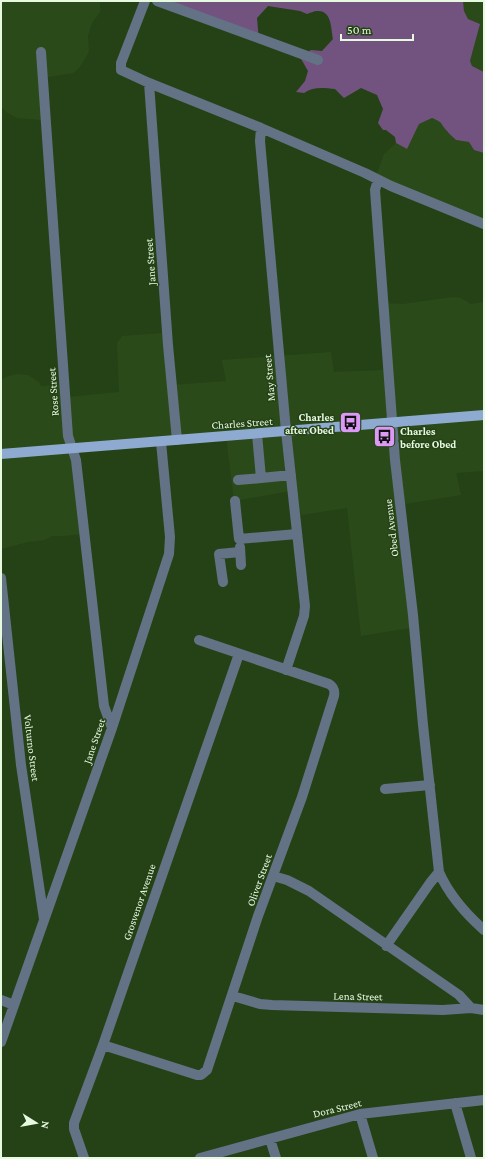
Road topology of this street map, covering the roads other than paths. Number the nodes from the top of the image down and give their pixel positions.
1 (145, 1) edge
2 (157, 1) edge
3 (41, 52) dead end
4 (318, 60) dead end
5 (149, 83) junction
6 (261, 128) junction
7 (378, 180) junction
8 (484, 224) edge
9 (484, 415) edge
10 (393, 423) junction
11 (286, 431) junction
12 (257, 434) junction
13 (177, 440) junction
14 (160, 442) junction
15 (72, 448) junction
16 (1, 454) edge
17 (291, 475) junction
18 (261, 478) junction
19 (238, 480) dead end
20 (235, 501) dead end
21 (297, 534) junction
22 (239, 540) junction
23 (240, 552) junction
24 (241, 565) dead end
25 (1, 578) edge
26 (223, 582) dead end
27 (199, 640) dead end
28 (238, 654) junction
29 (286, 670) junction
30 (112, 728) junction
31 (430, 785) junction
32 (385, 789) dead end
33 (439, 872) junction
34 (273, 876) junction
35 (44, 920) junction
36 (484, 930) edge
37 (386, 946) junction
38 (232, 996) junction
39 (1, 1000) edge
40 (14, 1005) junction
41 (471, 1008) junction
42 (484, 1010) edge
43 (1, 1042) edge
44 (103, 1046) junction
45 (484, 1100) edge
46 (455, 1103) junction
47 (360, 1114) junction
48 (270, 1139) junction
49 (84, 1158) edge
50 (200, 1158) edge
51 (276, 1158) edge
52 (373, 1158) edge
53 (471, 1158) edge

1 - 5 street
2 - 4 street
3 - 15 street, Rose Street
5 - 6 street
5 - 13 street, Jane Street
6 - 7 street
6 - 11 street, May Street
7 - 8 street
7 - 10 street, Obed Avenue
9 - 10 main road, Charles Street
10 - 11 main road, Charles Street
10 - 31 street, Obed Avenue
11 - 12 main road, Charles Street
11 - 17 street, May Street
12 - 13 main road, Charles Street
12 - 18 street
13 - 14 main road, Charles Street
14 - 15 main road, Charles Street
14 - 30 street, Jane Street
15 - 16 main road, Charles Street
15 - 30 street, Rose Street
17 - 18 street
17 - 21 street, May Street
18 - 19 street
20 - 22 street
21 - 22 street
21 - 29 street, May Street
22 - 23 street
23 - 24 street
23 - 26 street
25 - 35 street, Volturno Street
27 - 28 street
28 - 29 street
28 - 44 street, Grosvenor Avenue
29 - 34 street, Oliver Street
30 - 35 street, Jane Street
31 - 32 street
31 - 33 street, Obed Avenue
33 - 36 street, Obed Avenue
33 - 37 street
34 - 37 street
34 - 38 street, Oliver Street
35 - 40 street, Jane Street
37 - 41 street
38 - 41 street, Lena Street
38 - 44 street, Oliver Street
39 - 40 street
40 - 43 street, Jane Street
41 - 42 street, Lena Street
44 - 49 street, Grosvenor Avenue
45 - 46 street, Dora Street
46 - 47 street, Dora Street
46 - 53 street
47 - 48 street, Dora Street
47 - 52 street
48 - 50 street, Dora Street
48 - 51 street

